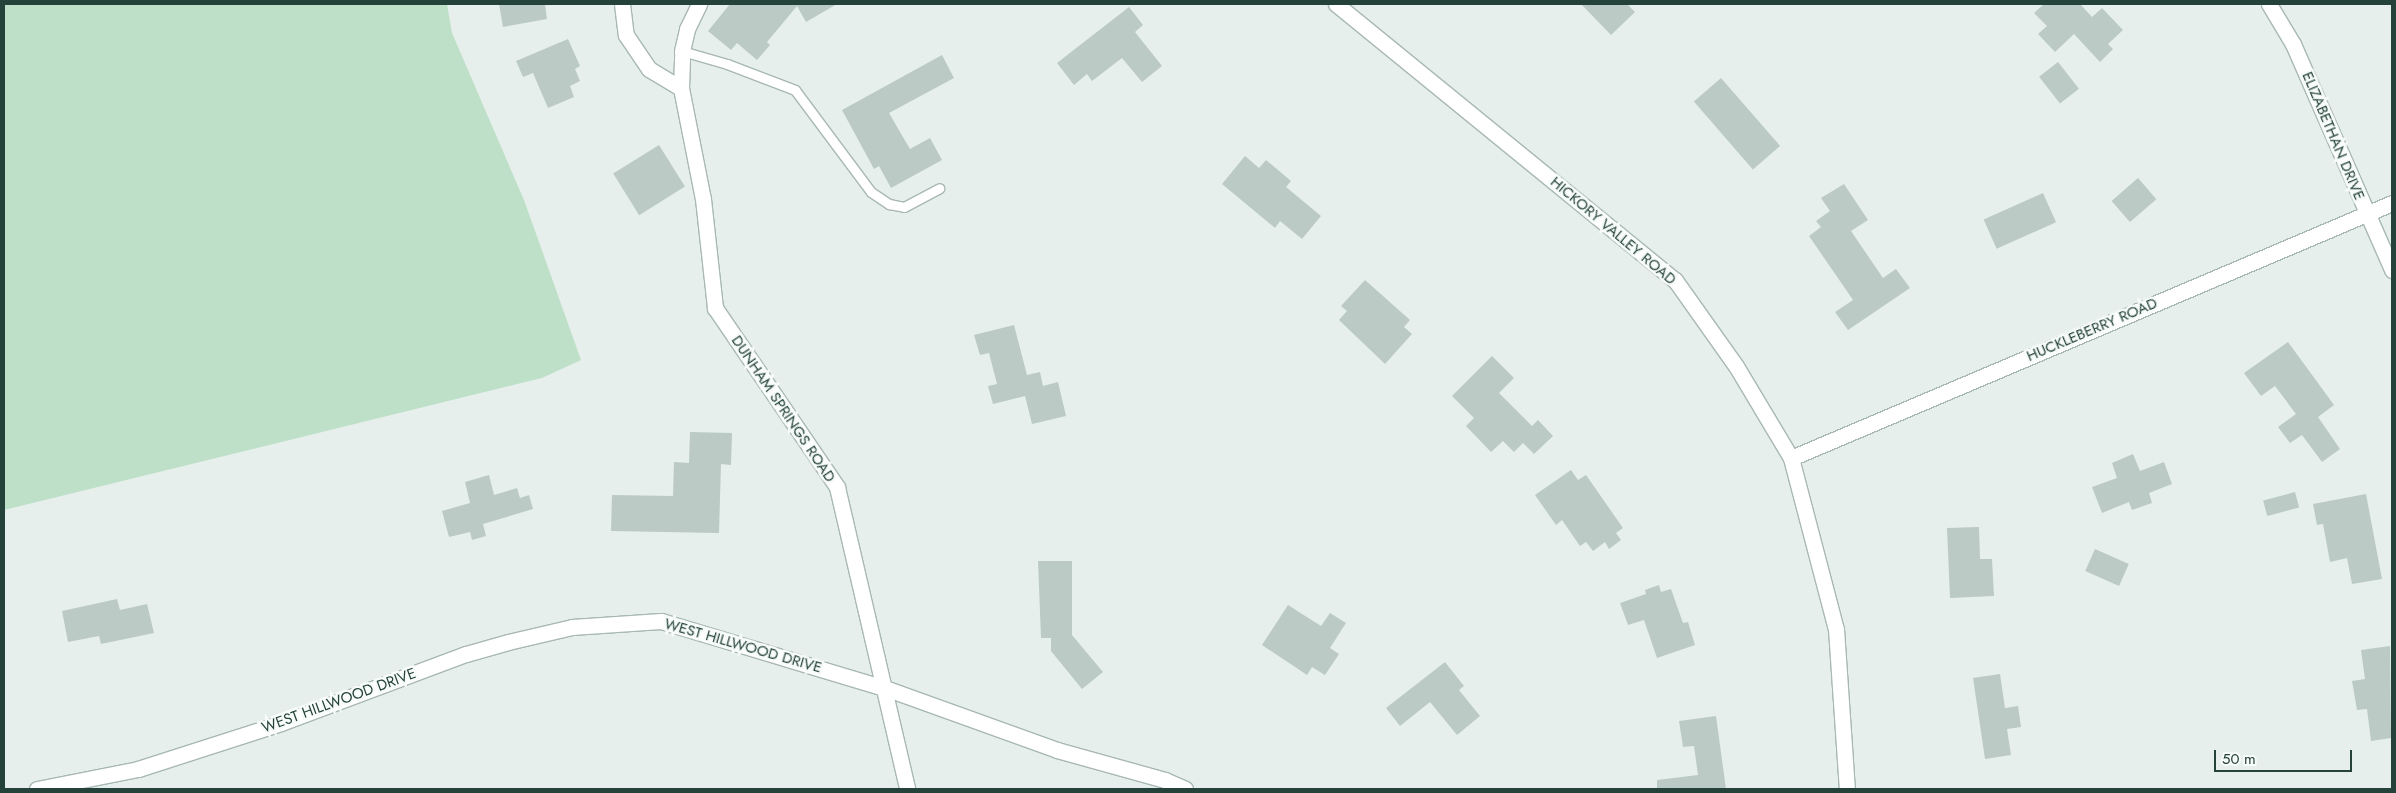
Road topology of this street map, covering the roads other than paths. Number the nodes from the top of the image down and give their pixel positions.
1 (622, 4) edge
2 (699, 4) edge
3 (1336, 4) edge
4 (2269, 4) edge
5 (682, 51) junction
6 (681, 88) junction
7 (939, 188) dead end
8 (2392, 203) edge
9 (2366, 214) junction
10 (2392, 270) edge
11 (1791, 458) junction
12 (885, 688) junction
13 (37, 789) edge
14 (907, 789) edge
15 (1185, 789) edge
16 (1848, 789) edge

1 - 6 street
2 - 5 street, DUNHAM SPRINGS ROAD
3 - 11 street, HICKORY VALLEY ROAD
4 - 9 street, ELIZABETHAN DRIVE
5 - 6 street, DUNHAM SPRINGS ROAD
5 - 7 lane
6 - 12 street, DUNHAM SPRINGS ROAD
8 - 9 street, HUCKLEBERRY ROAD
9 - 10 street, ELIZABETHAN DRIVE
9 - 11 street, HUCKLEBERRY ROAD
11 - 16 street, HICKORY VALLEY ROAD
12 - 13 street, WEST HILLWOOD DRIVE
12 - 14 street, DUNHAM SPRINGS ROAD
12 - 15 street, WEST HILLWOOD DRIVE

